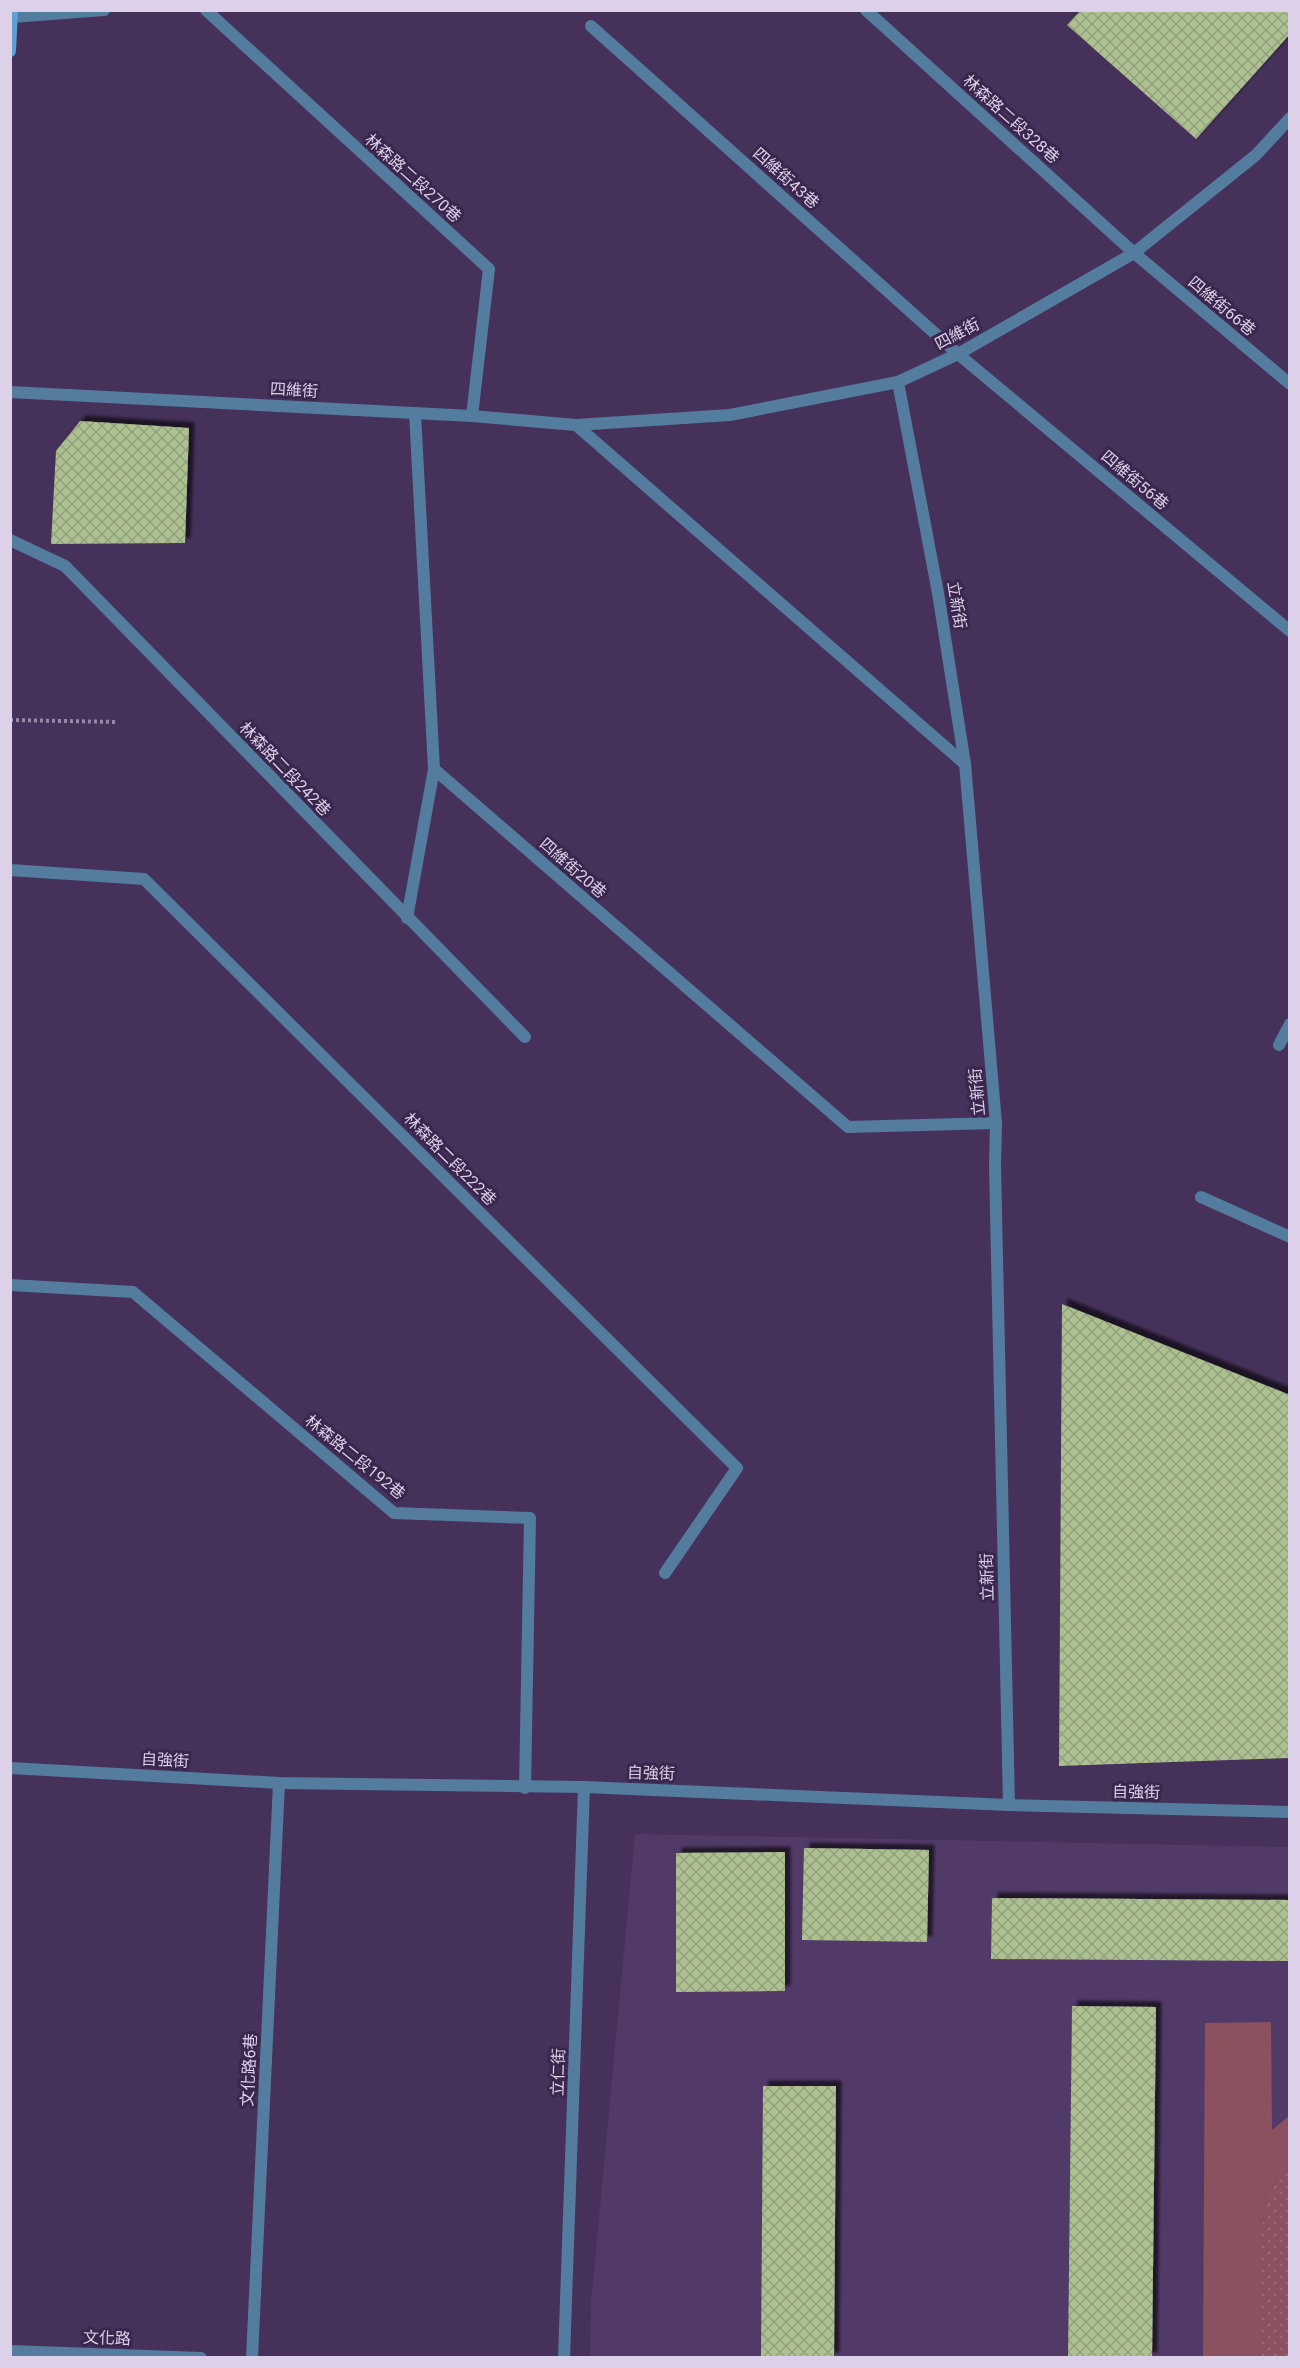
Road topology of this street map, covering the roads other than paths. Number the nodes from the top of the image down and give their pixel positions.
1 (104, 10) edge
2 (206, 10) edge
3 (866, 10) edge
4 (11, 15) edge
5 (591, 26) dead end
6 (10, 51) edge
7 (1290, 118) edge
8 (1134, 253) junction
9 (958, 354) junction
10 (898, 382) junction
11 (1290, 384) edge
12 (10, 392) edge
13 (415, 413) junction
14 (472, 416) junction
15 (576, 425) junction
16 (10, 540) edge
17 (1290, 631) edge
18 (965, 764) junction
19 (434, 769) junction
20 (10, 870) edge
21 (407, 918) junction
22 (1290, 1024) edge
23 (525, 1037) dead end
24 (1279, 1045) dead end
25 (996, 1123) junction
26 (1201, 1197) dead end
27 (1290, 1237) edge
28 (10, 1285) edge
29 (665, 1574) dead end
30 (10, 1768) edge
31 (279, 1783) junction
32 (584, 1787) junction
33 (525, 1788) junction
34 (1009, 1806) junction
35 (1290, 1812) edge
36 (10, 2351) edge
37 (201, 2358) edge
38 (252, 2358) edge
39 (564, 2358) edge

1 - 4 street
2 - 14 street, 林森路二段270巷
3 - 8 street, 林森路二段328巷
4 - 6 main road
5 - 9 street, 四維街43巷
7 - 8 street, 四維街
8 - 9 street, 四維街
8 - 11 street, 四維街66巷
9 - 10 street, 四維街
9 - 17 street, 四維街56巷
10 - 15 street, 四維街
10 - 18 street, 立新街
12 - 13 street, 四維街
13 - 14 street, 四維街
13 - 19 street
14 - 15 street, 四維街
15 - 18 street
16 - 21 street, 林森路二段242巷
18 - 25 street, 立新街
19 - 21 street
19 - 25 street, 四維街20巷
20 - 29 street, 林森路二段222巷
21 - 23 street, 林森路二段242巷
22 - 24 street
25 - 34 street, 立新街
26 - 27 street
28 - 33 street, 林森路二段192巷
30 - 31 street, 自強街
31 - 33 street, 自強街
31 - 38 street, 文化路6巷
32 - 33 street, 自強街
32 - 34 street, 自強街
32 - 39 street, 立仁街
34 - 35 street, 自強街
36 - 37 street, 文化路

